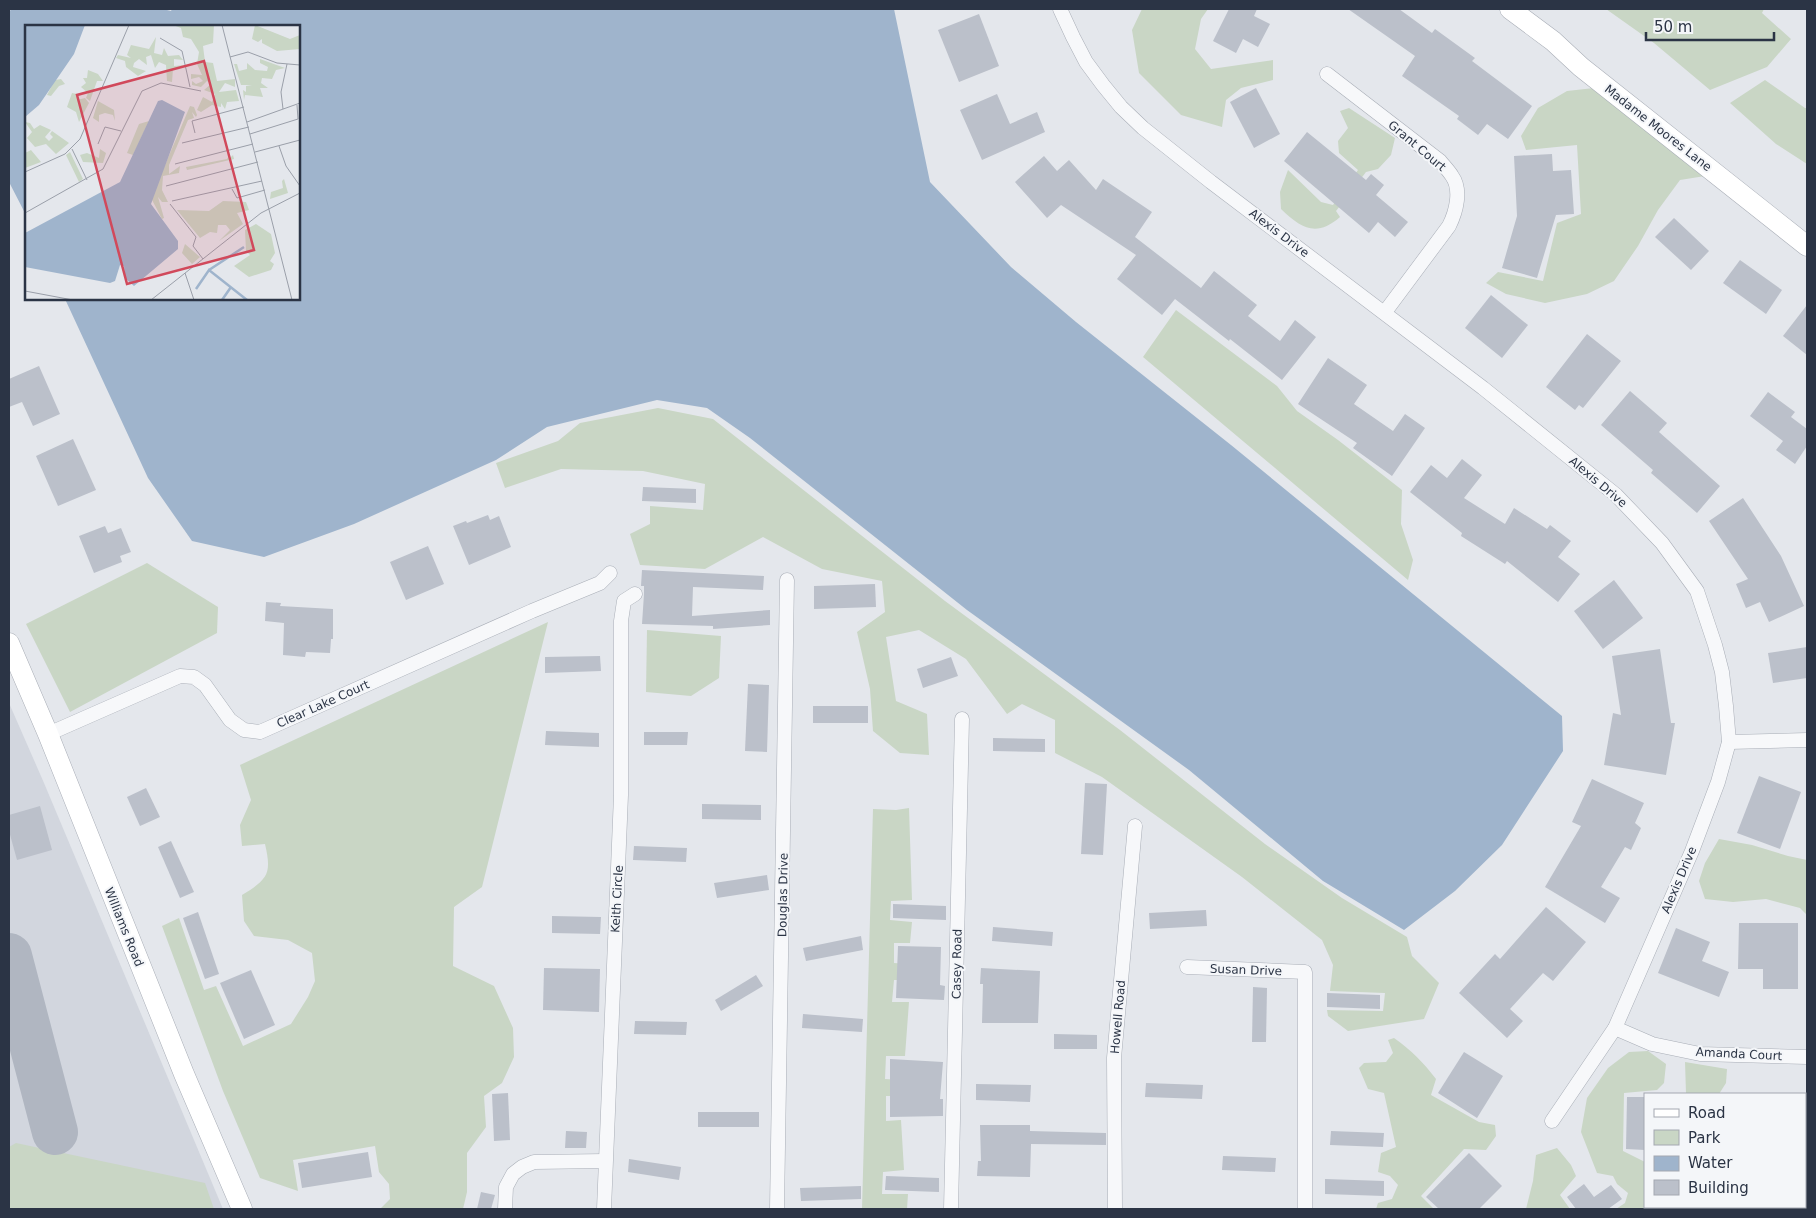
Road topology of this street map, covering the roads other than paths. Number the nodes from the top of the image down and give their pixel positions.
1 (1060, 9) edge
2 (1510, 9) edge
3 (1326, 74) dead end
4 (1807, 246) edge
5 (1385, 312) junction
6 (610, 573) dead end
7 (787, 580) dead end
8 (634, 594) dead end
9 (9, 643) edge
10 (962, 719) dead end
11 (48, 734) junction
12 (1807, 740) edge
13 (1729, 742) junction
14 (1135, 826) dead end
15 (1186, 967) dead end
16 (1615, 1028) junction
17 (1807, 1057) edge
18 (1552, 1121) dead end
19 (605, 1161) junction
20 (242, 1209) edge
21 (505, 1209) edge
22 (604, 1209) edge
23 (777, 1209) edge
24 (952, 1209) edge
25 (1115, 1209) edge
26 (1305, 1209) edge

1 - 5 street, Alexis Drive
2 - 4 street, Madame Moores Lane
3 - 5 street, Grant Court
5 - 13 street, Alexis Drive
6 - 11 street, Clear Lake Court
7 - 23 street, Douglas Drive
8 - 19 street, Keith Circle
9 - 11 street, Williams Road
10 - 24 street, Casey Road
11 - 20 street, Williams Road
12 - 13 street
13 - 16 street, Alexis Drive
14 - 25 street, Howell Road
15 - 26 street, Susan Drive
16 - 17 street, Amanda Court
16 - 18 street, Alexis Drive
19 - 21 street
19 - 22 street, Keith Circle

